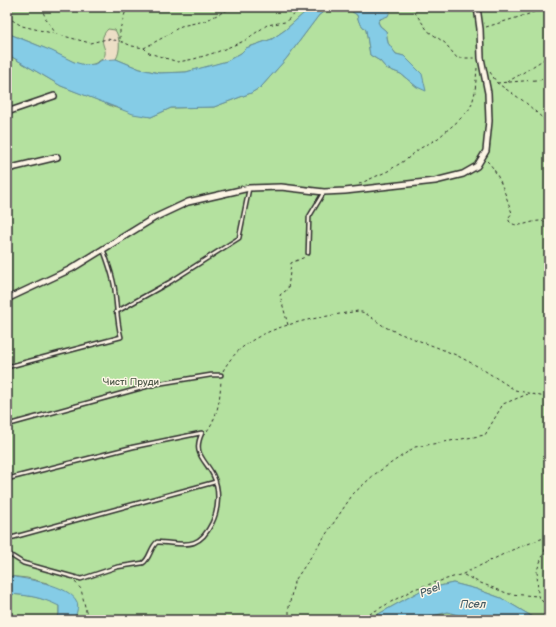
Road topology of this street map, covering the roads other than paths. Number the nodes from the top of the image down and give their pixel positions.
1 (477, 7) edge
2 (54, 96) dead end
3 (7, 112) edge
4 (57, 157) dead end
5 (7, 169) edge
6 (249, 188) junction
7 (324, 192) junction
8 (103, 249) junction
9 (308, 253) road end
10 (7, 299) edge
11 (116, 312) junction
12 (7, 367) edge
13 (221, 375) road end
14 (7, 425) edge
15 (7, 479) edge
16 (215, 482) junction
17 (7, 539) edge
18 (7, 553) edge

1 - 7 street
2 - 3 street
4 - 5 street
6 - 7 street
6 - 8 street
6 - 11 lane
7 - 9 lane
8 - 10 street
8 - 11 lane
11 - 12 lane
13 - 14 lane
15 - 16 lane
16 - 17 lane
16 - 18 lane

